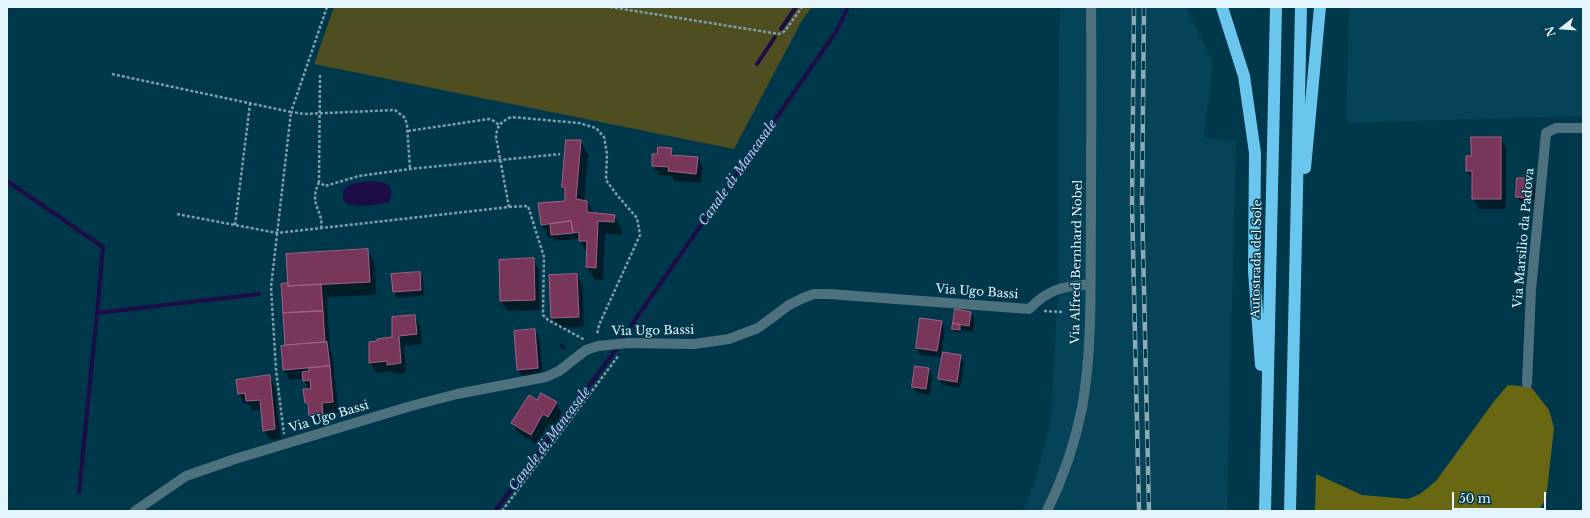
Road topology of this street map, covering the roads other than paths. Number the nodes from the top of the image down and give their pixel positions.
1 (1091, 7) edge
2 (1222, 7) edge
3 (1276, 7) edge
4 (1301, 7) edge
5 (1320, 7) edge
6 (1583, 128) edge
7 (1296, 261) junction
8 (1090, 284) junction
9 (1527, 383) dead end
10 (1266, 438) junction
11 (134, 511) edge
12 (1047, 511) edge
13 (1265, 511) edge
14 (1290, 511) edge

1 - 8 street, Via Alfred Bernhard Nobel
2 - 10 highway
3 - 10 highway, Autostrada del Sole
4 - 7 highway
5 - 7 highway
6 - 9 street, Via Marsilio da Padova
7 - 14 highway
8 - 11 street, Via Ugo Bassi
8 - 12 street, Via Alfred Bernhard Nobel
10 - 13 highway, Autostrada del Sole

